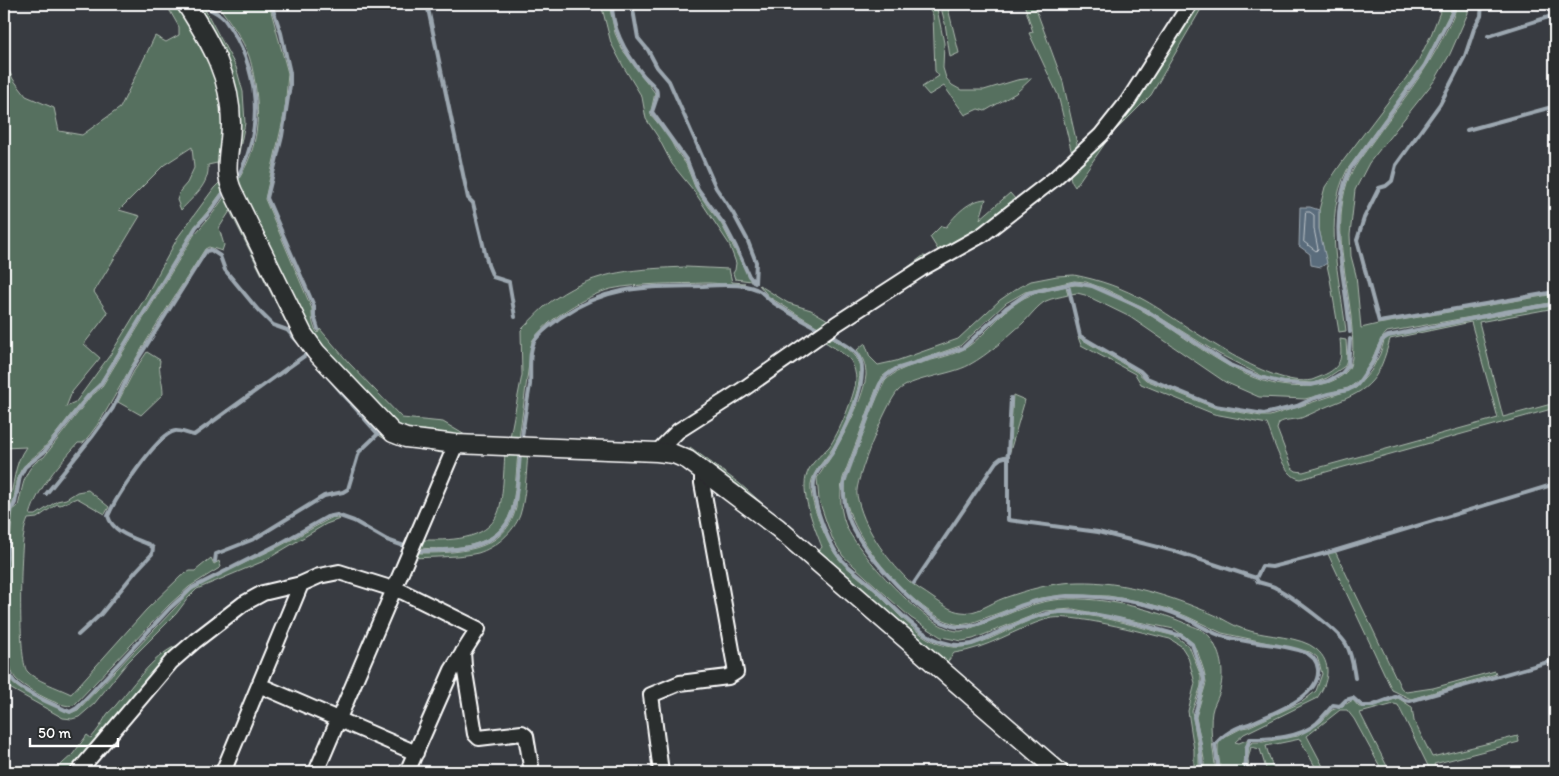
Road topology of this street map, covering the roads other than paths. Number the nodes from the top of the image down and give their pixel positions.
1 (186, 4) edge
2 (1190, 4) edge
3 (456, 444) junction
4 (657, 452) junction
5 (702, 469) junction
6 (301, 584) junction
7 (395, 589) junction
8 (463, 652) junction
9 (259, 685) junction
10 (339, 719) junction
11 (416, 753) junction
12 (78, 772) edge
13 (223, 772) edge
14 (316, 772) edge
15 (407, 772) edge
16 (532, 772) edge
17 (661, 772) edge
18 (1059, 772) edge

1 - 3 street
2 - 4 street
3 - 4 street
3 - 7 street
4 - 5 street
5 - 17 street
5 - 18 street
6 - 7 street
6 - 9 street
6 - 12 street
7 - 8 street
7 - 10 street
8 - 11 street
8 - 16 street
9 - 10 street
9 - 13 street
10 - 11 street
10 - 14 street
11 - 15 street

